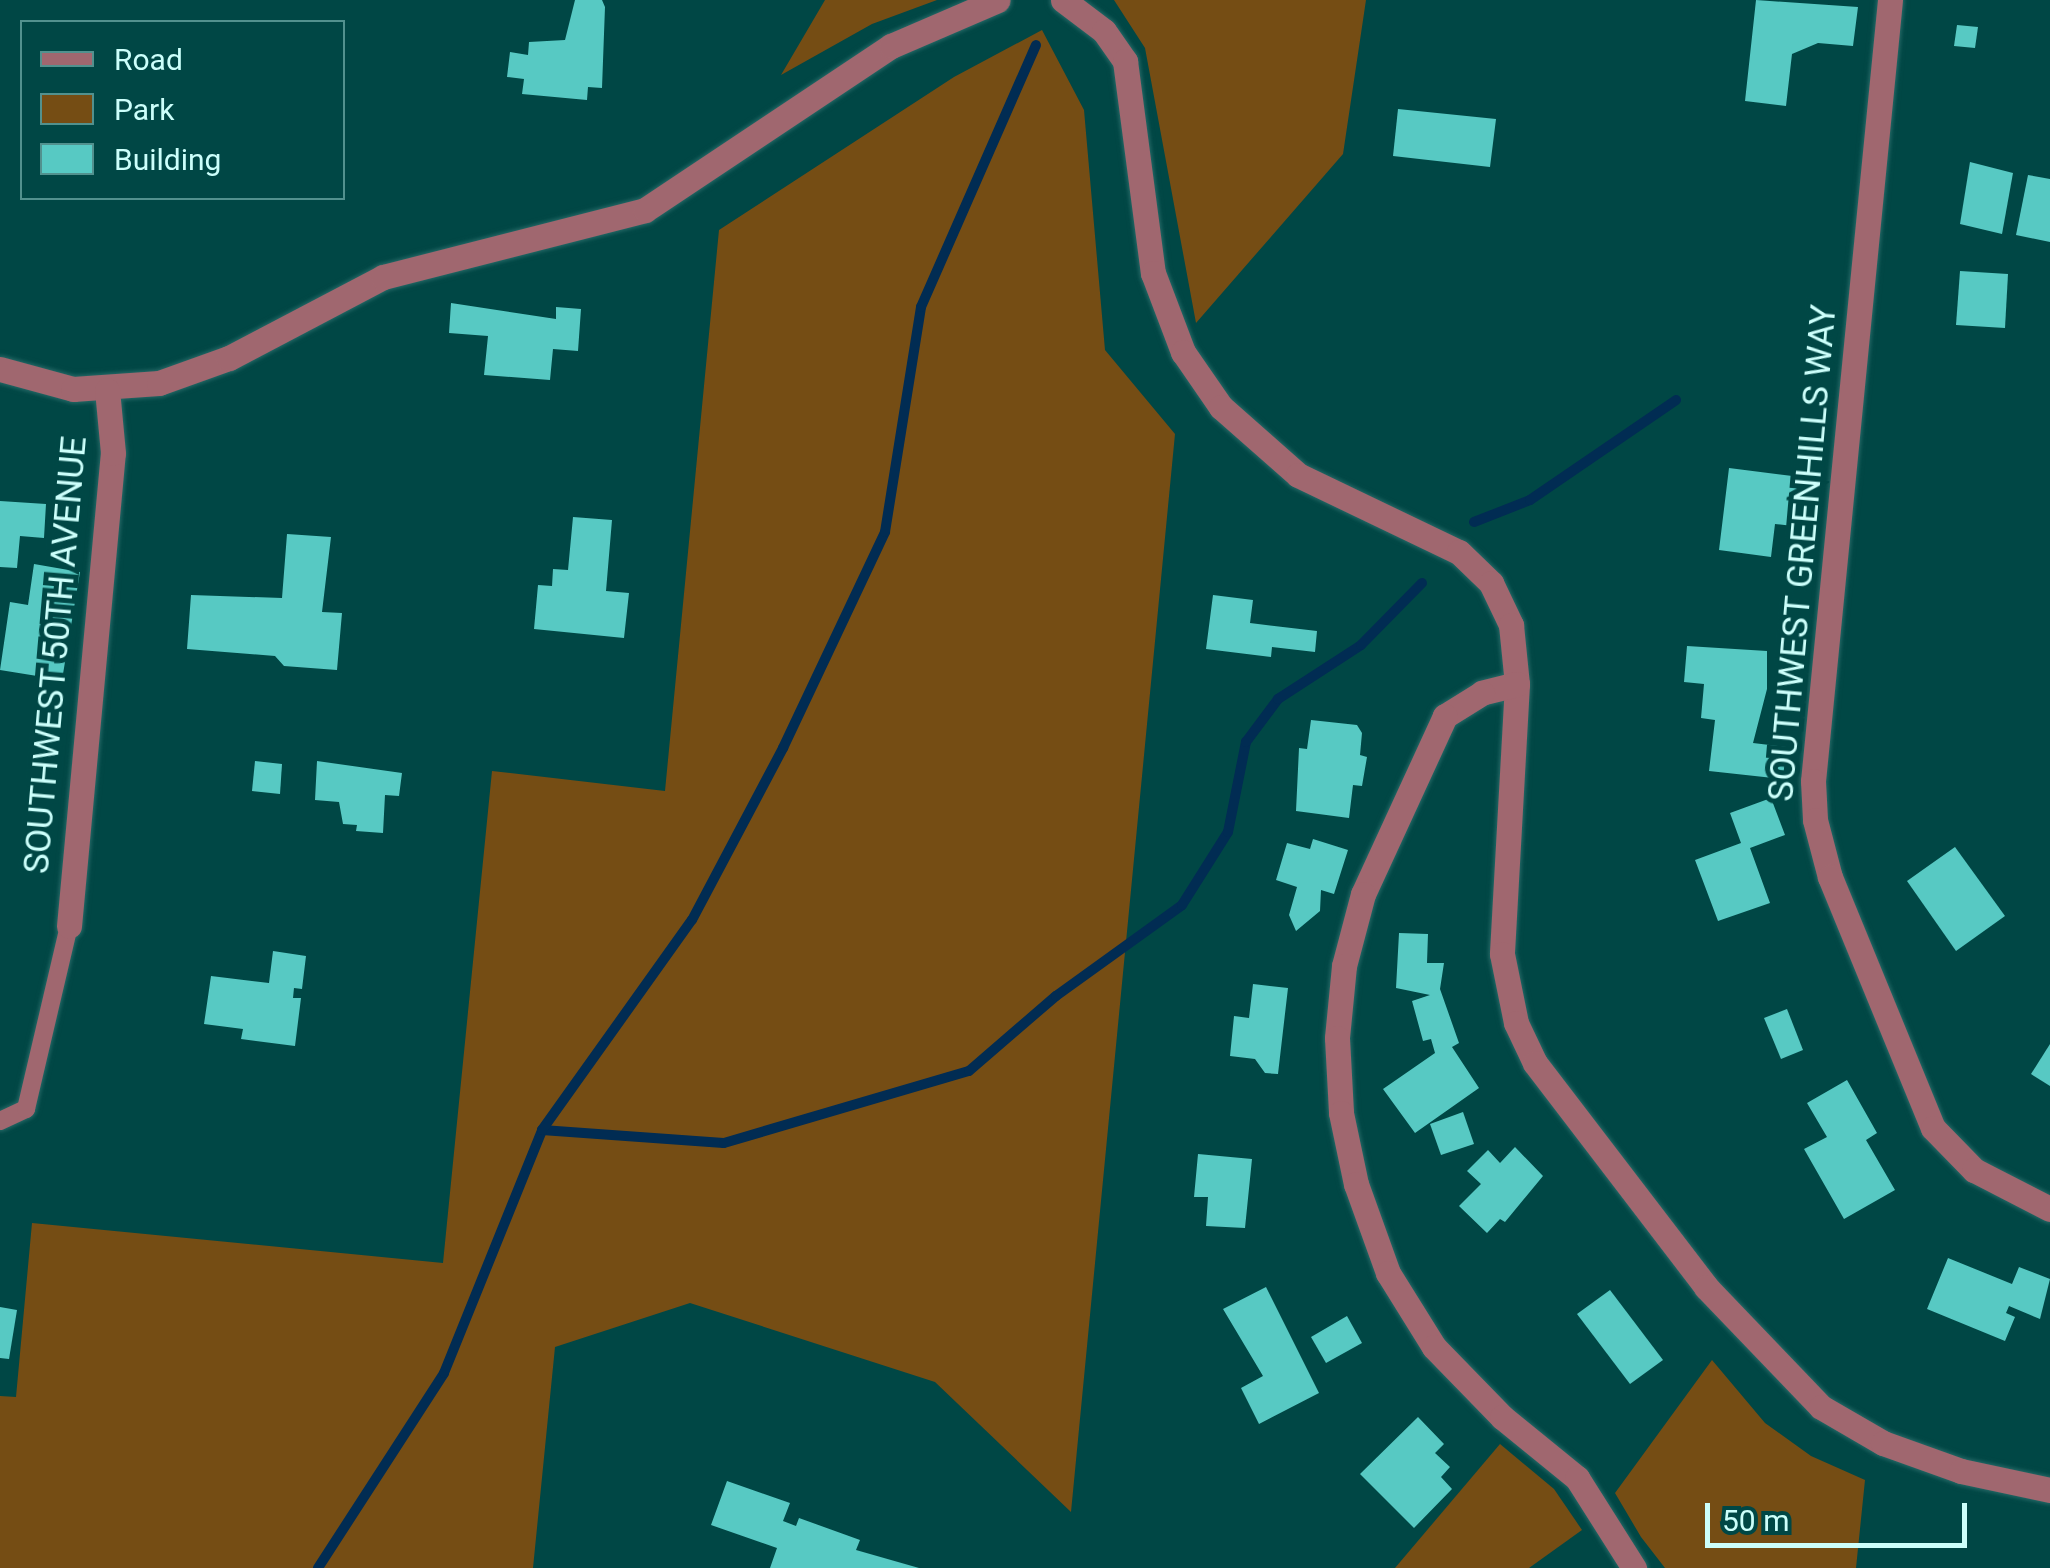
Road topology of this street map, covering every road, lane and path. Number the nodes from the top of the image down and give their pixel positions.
1 (998, 0) edge
2 (1063, 0) edge
3 (1890, 0) edge
4 (0, 370) edge
5 (107, 390) junction
6 (1517, 684) junction
7 (69, 926) joint
8 (0, 1122) edge
9 (2050, 1208) edge
10 (2050, 1490) edge
11 (1634, 1568) edge

1 - 5 street
2 - 6 street
3 - 9 street, SOUTHWEST GREENHILLS WAY
4 - 5 street
5 - 7 street, SOUTHWEST 50TH AVENUE
6 - 10 street
6 - 11 street
7 - 8 lane

